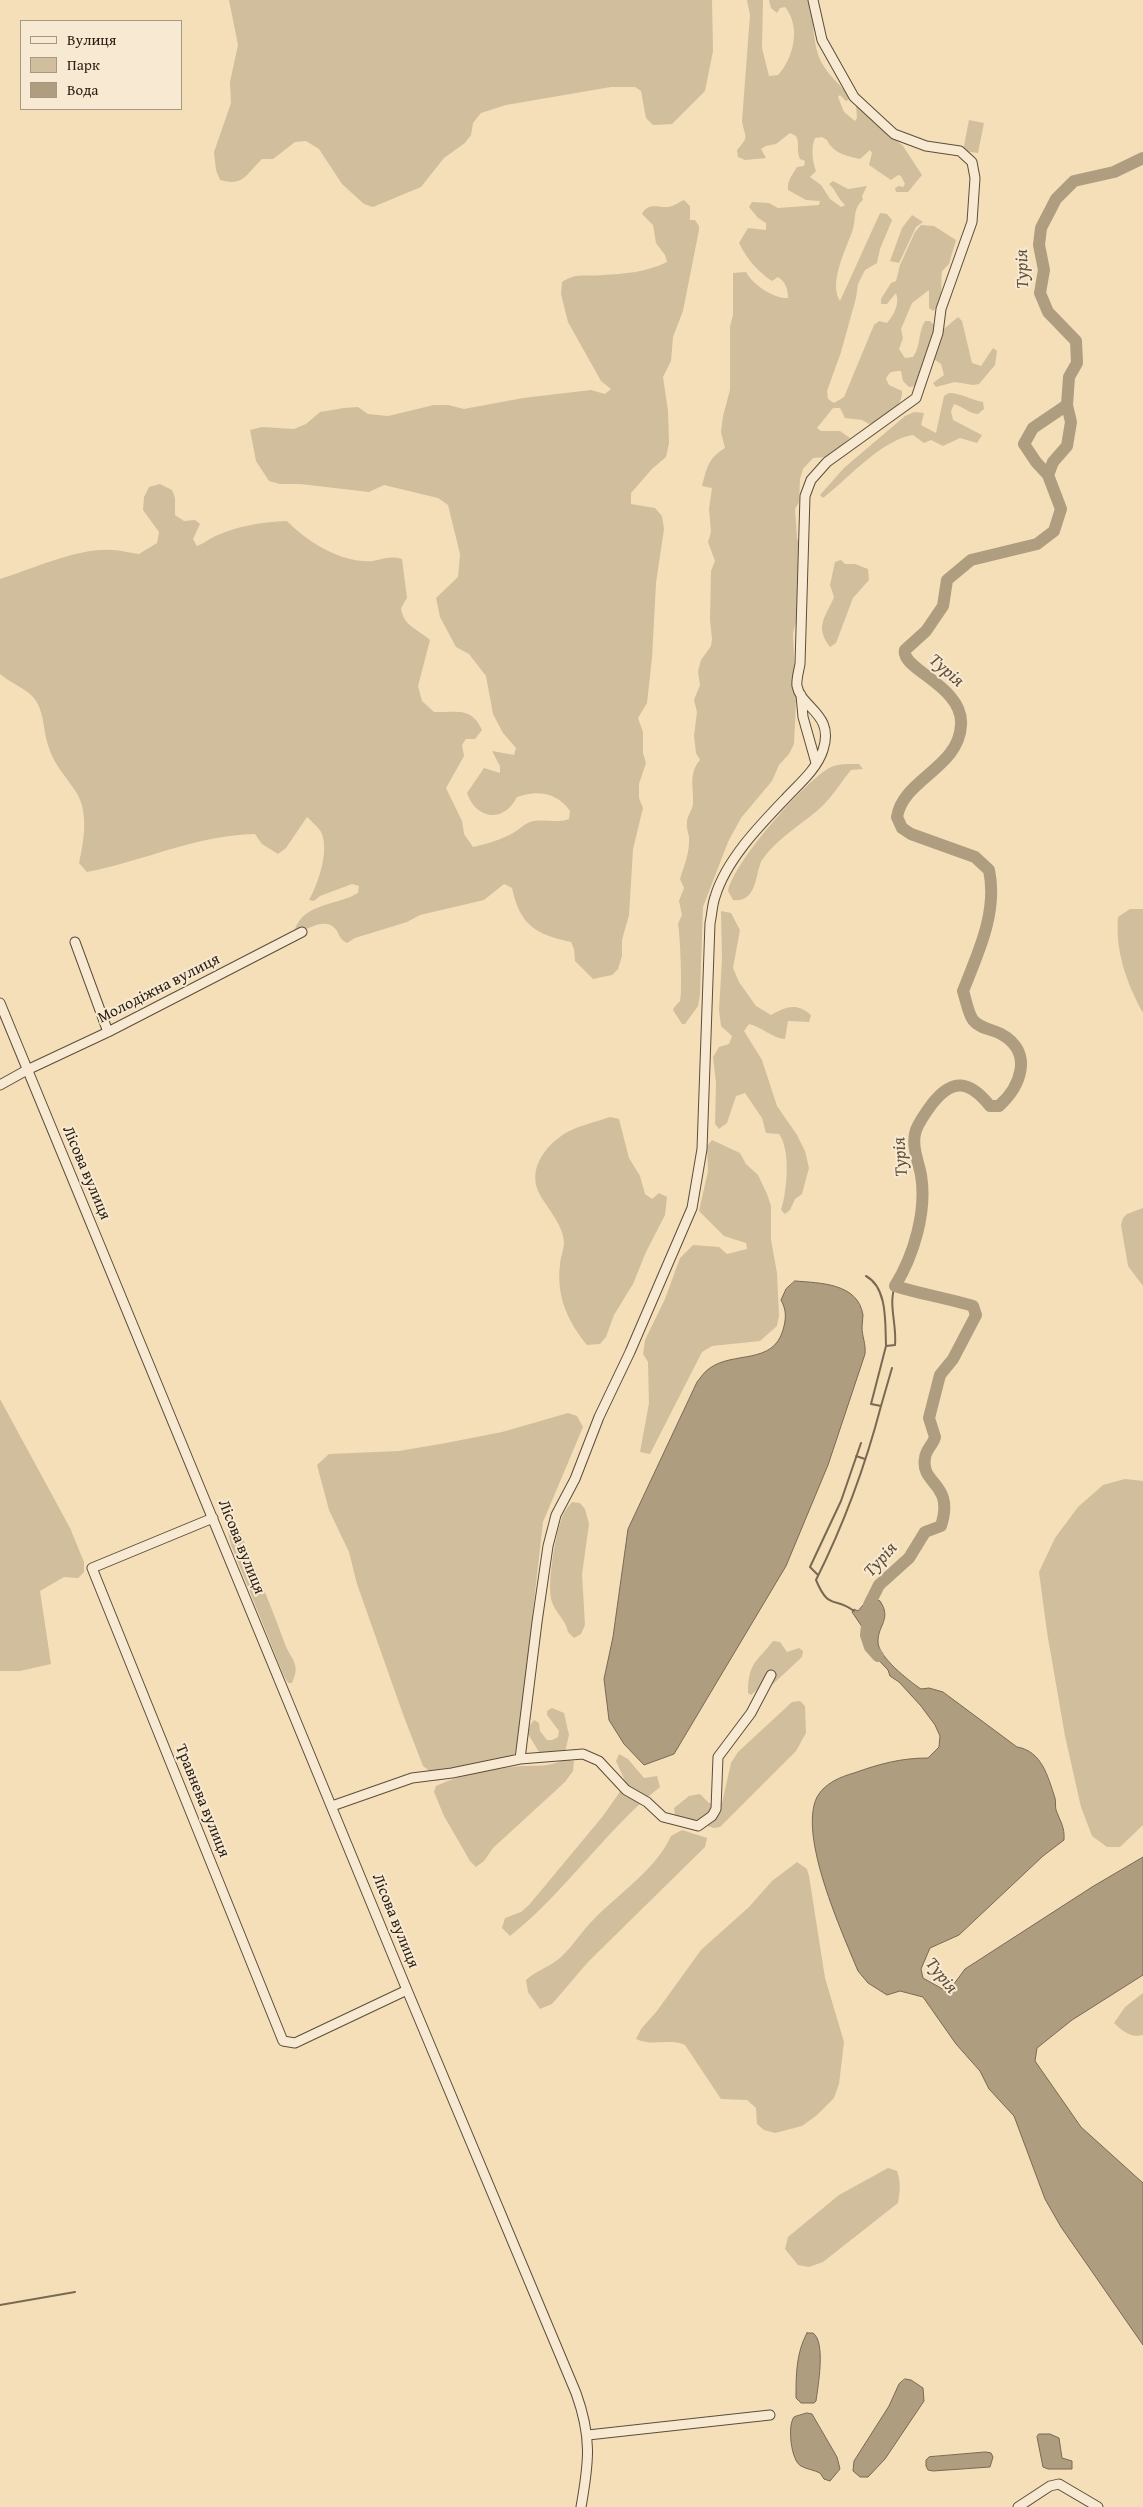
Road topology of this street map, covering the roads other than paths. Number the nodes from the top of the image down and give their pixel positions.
1 (813, 0) edge
2 (801, 695) junction
3 (816, 763) junction
4 (302, 932) dead end
5 (75, 942) dead end
6 (0, 1003) edge
7 (108, 1032) junction
8 (27, 1070) junction
9 (0, 1085) edge
10 (213, 1518) junction
11 (771, 1675) dead end
12 (520, 1759) junction
13 (332, 1806) junction
14 (407, 1990) junction
15 (770, 2416) dead end
16 (588, 2435) junction
17 (581, 2507) edge
18 (1018, 2507) edge
19 (1098, 2507) edge

1 - 2 street
2 - 3 street
2 - 3 street
3 - 12 street
4 - 7 street, Молодіжна вулиця
5 - 7 street
6 - 8 street, Лісова вулиця
7 - 8 street, Молодіжна вулиця
8 - 9 street, Молодіжна вулиця
8 - 10 street, Лісова вулиця
10 - 13 street, Лісова вулиця
10 - 14 street, Травнева вулиця
11 - 12 street
12 - 13 street
13 - 14 street, Лісова вулиця
14 - 16 street, Лісова вулиця
15 - 16 street
16 - 17 street, Лісова вулиця
18 - 19 street

